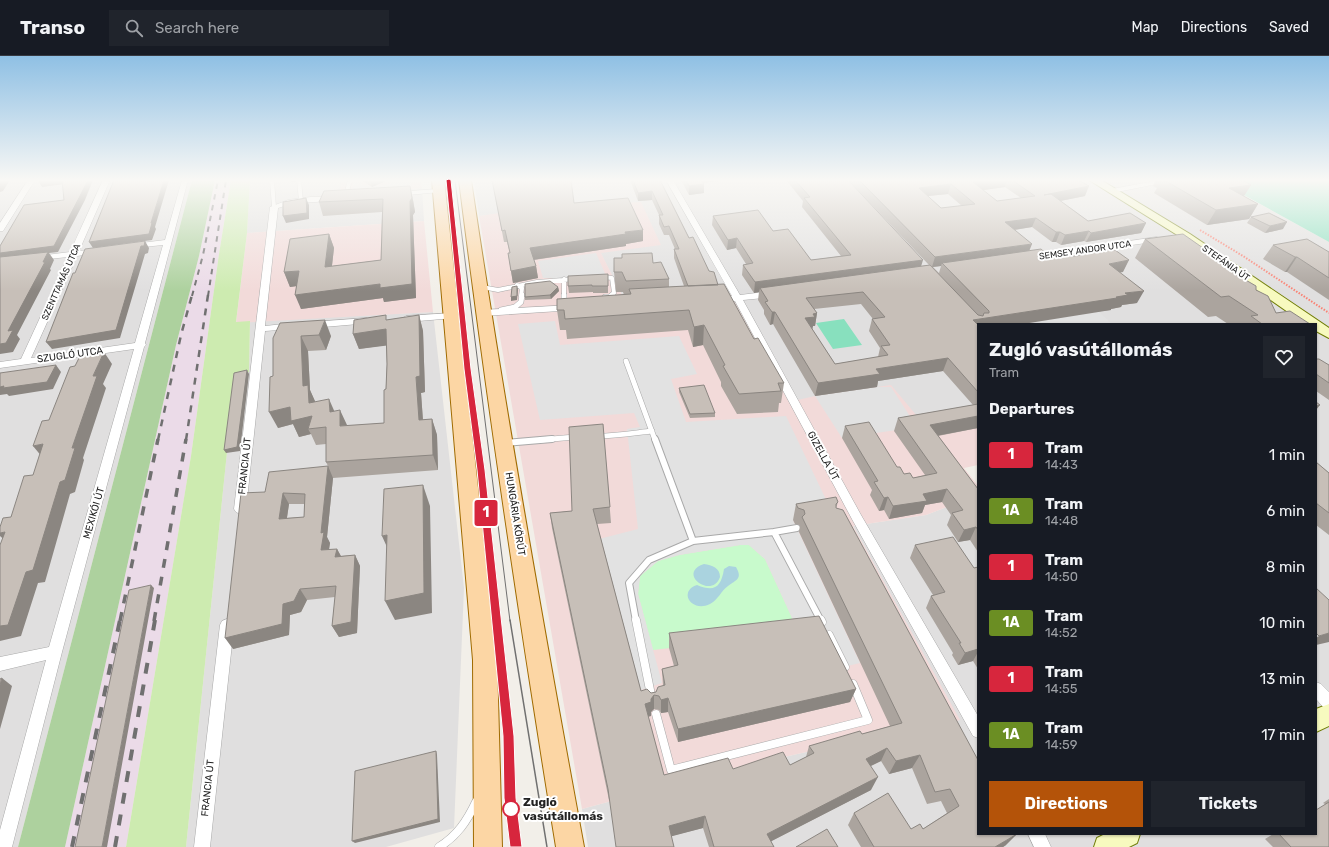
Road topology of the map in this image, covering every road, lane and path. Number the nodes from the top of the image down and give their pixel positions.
1 (8, 217) edge
2 (90, 217) edge
3 (175, 217) edge
4 (273, 217) edge
5 (441, 217) edge
6 (470, 217) edge
7 (690, 217) edge
8 (1155, 217) edge
9 (1196, 228) dead end
10 (0, 229) edge
11 (1186, 236) junction
12 (168, 242) junction
13 (124, 248) edge
14 (110, 249) edge
15 (73, 254) junction
16 (1022, 258) edge
17 (29, 259) edge
18 (581, 278) edge
19 (596, 278) edge
20 (564, 279) junction
21 (517, 285) junction
22 (479, 286) junction
23 (784, 293) edge
24 (602, 297) edge
25 (738, 299) junction
26 (569, 300) edge
27 (710, 300) edge
28 (563, 307) junction
29 (585, 307) edge
30 (489, 312) junction
31 (1329, 313) edge
32 (452, 316) junction
33 (398, 319) edge
34 (375, 321) edge
35 (1312, 323) edge
36 (1317, 326) edge
37 (260, 329) junction
38 (1329, 334) edge
39 (141, 345) junction
40 (25, 361) junction
41 (626, 361) dead end
42 (0, 365) edge
43 (652, 431) junction
44 (588, 436) edge
45 (581, 437) edge
46 (504, 443) junction
47 (239, 517) edge
48 (797, 528) dead end
49 (774, 532) junction
50 (693, 541) junction
51 (228, 611) edge
52 (55, 652) junction
53 (0, 664) edge
54 (845, 667) edge
55 (848, 675) edge
56 (1317, 690) edge
57 (653, 702) edge
58 (1329, 703) edge
59 (656, 714) dead end
60 (1329, 714) edge
61 (1317, 720) edge
62 (977, 729) edge
63 (486, 782) junction
64 (1037, 835) edge
65 (1126, 835) edge
66 (4, 847) edge
67 (202, 847) edge
68 (440, 847) edge
69 (488, 847) edge
70 (570, 847) edge
71 (1044, 847) edge
72 (1106, 847) edge

1 - 10 street
2 - 15 street, SZENTTAMÁS UTCA
3 - 12 street, MEXIKÓI ÚT
4 - 37 street, FRANCIA ÚT
5 - 32 main road
6 - 22 main road, HUNGÁRIA KÖRÚT
7 - 25 street, GIZELLA ÚT
8 - 11 street, STEFÁNIA ÚT
9 - 31 path
11 - 16 street, SEMSEY ANDOR UTCA
11 - 35 street, STEFÁNIA ÚT
12 - 13 street
12 - 39 street, MEXIKÓI ÚT
14 - 15 street
15 - 17 street
15 - 40 street, SZENTTAMÁS UTCA
18 - 20 lane
19 - 24 lane
20 - 21 lane
20 - 28 lane
21 - 22 lane
21 - 30 lane
22 - 30 main road, HUNGÁRIA KÖRÚT
23 - 25 street
25 - 27 street
25 - 62 street, GIZELLA ÚT
26 - 28 lane
28 - 29 street
28 - 30 street
30 - 46 main road, HUNGÁRIA KÖRÚT
32 - 33 street
32 - 63 main road
34 - 37 street
36 - 38 street, STEFÁNIA ÚT
37 - 47 street, FRANCIA ÚT
39 - 40 street, SZUGLÓ UTCA
39 - 52 street, MEXIKÓI ÚT
40 - 42 street, SZUGLÓ UTCA
41 - 43 lane
43 - 44 lane
43 - 50 lane
45 - 46 lane
46 - 70 main road, HUNGÁRIA KÖRÚT
48 - 49 lane
49 - 50 lane
49 - 54 lane
50 - 57 lane
51 - 67 street, FRANCIA ÚT
52 - 53 street
52 - 66 street, MEXIKÓI ÚT
55 - 59 lane
56 - 58 street
60 - 61 street
63 - 68 lane
63 - 69 main road
64 - 71 street
65 - 72 street

